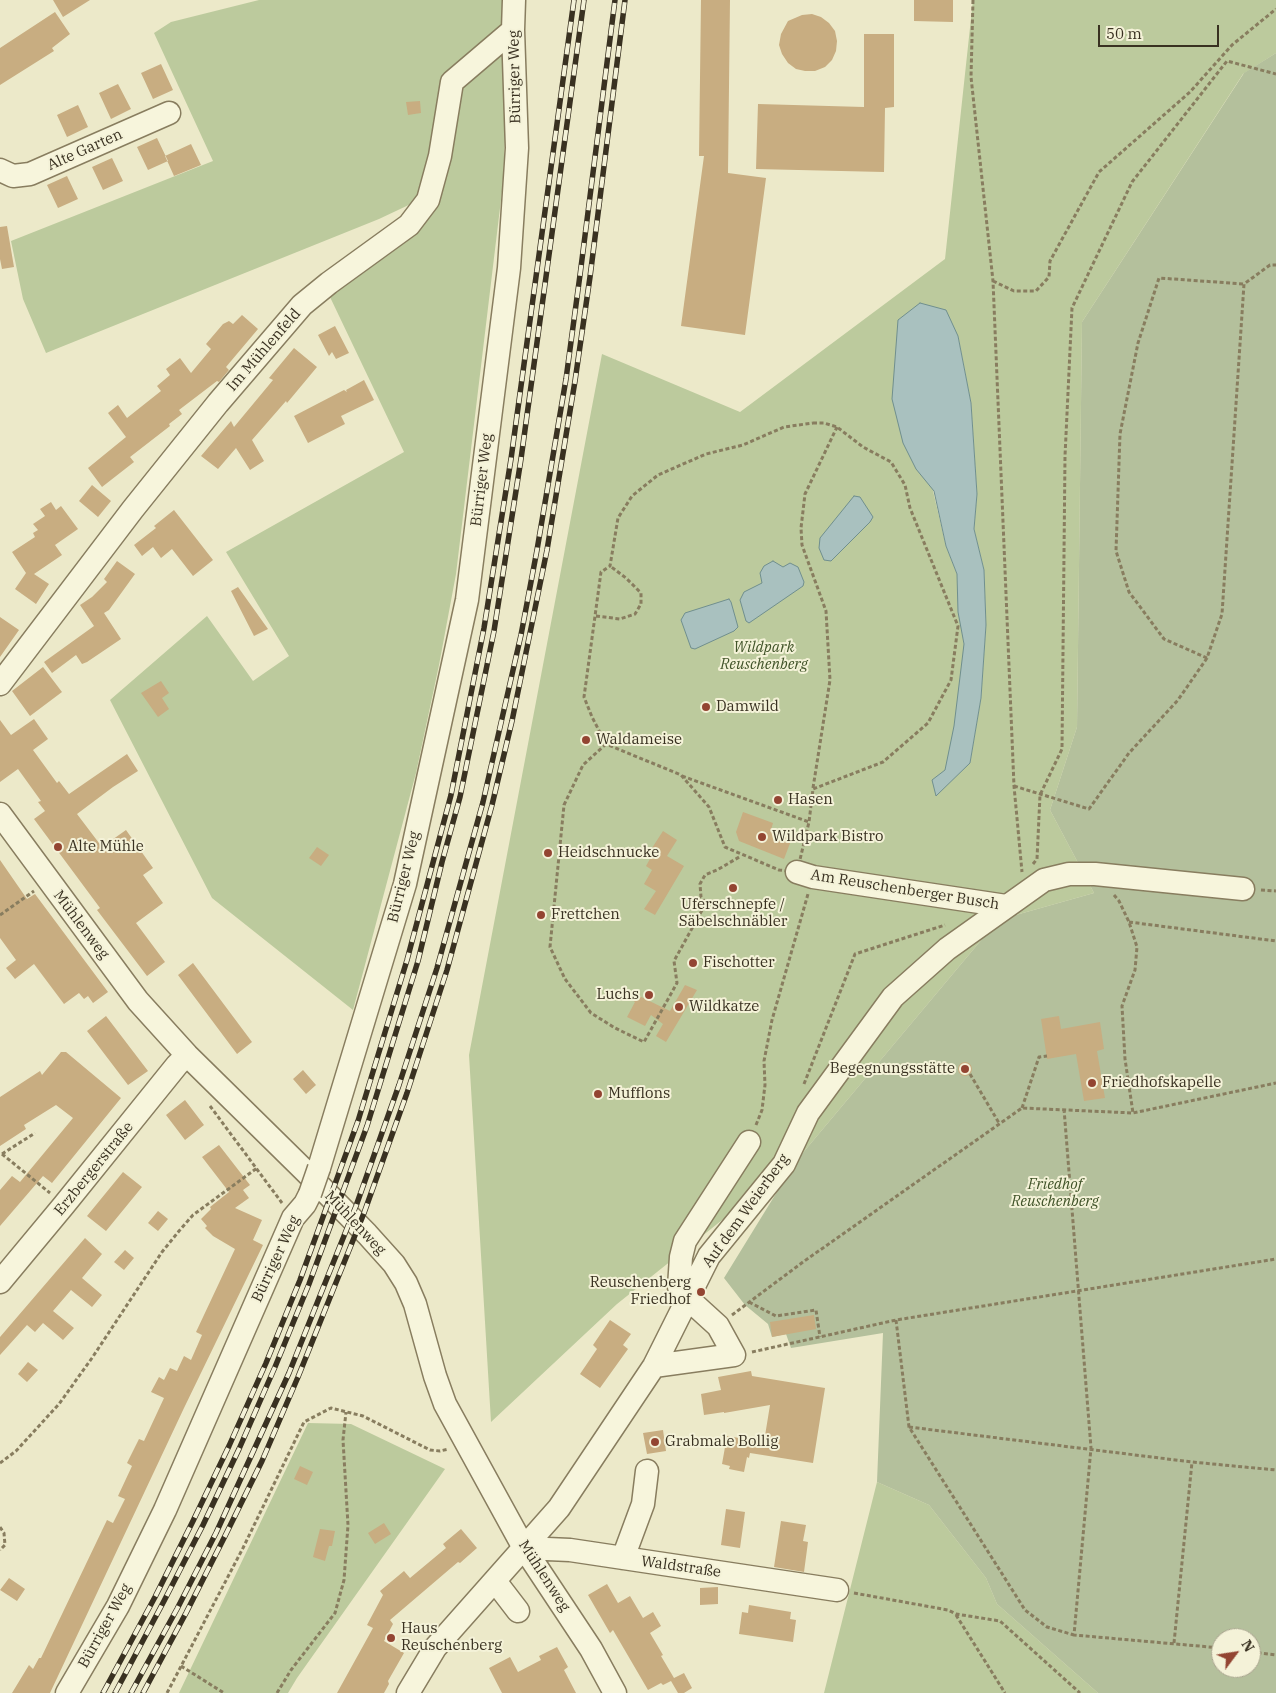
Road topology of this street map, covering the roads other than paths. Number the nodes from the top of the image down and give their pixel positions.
1 (514, 0) edge
2 (514, 30) junction
3 (169, 113) dead end
4 (0, 170) edge
5 (0, 684) edge
6 (0, 814) edge
7 (805, 875) road end
8 (1243, 889) dead end
9 (1006, 906) junction
10 (188, 1055) junction
11 (749, 1142) road end
12 (0, 1282) edge
13 (686, 1303) junction
14 (654, 1366) junction
15 (647, 1470) dead end
16 (524, 1548) junction
17 (623, 1558) junction
18 (495, 1581) junction
19 (836, 1590) road end
20 (518, 1611) dead end
21 (67, 1693) edge
22 (408, 1693) edge
23 (615, 1693) edge

1 - 2 street, Bürriger Weg
2 - 5 street, Im Mühlenfeld
2 - 21 street, Bürriger Weg, bridge
3 - 4 street, Alte Garten
6 - 10 street, Mühlenweg
7 - 9 street, Am Reuschenberger Busch
8 - 9 street, Am Reuschenberger Busch
9 - 13 street, Auf dem Weierberg
10 - 12 street, Erzbergerstraße
10 - 16 street, Mühlenweg
11 - 13 street
13 - 14 street, Auf dem Weierberg
13 - 14 street
14 - 16 street, Auf dem Weierberg
15 - 17 street
16 - 17 street, Waldstraße
16 - 18 street, Auf dem Weierberg
16 - 23 street, Mühlenweg
17 - 19 street, Waldstraße
18 - 20 street
18 - 22 street, Auf dem Weierberg

